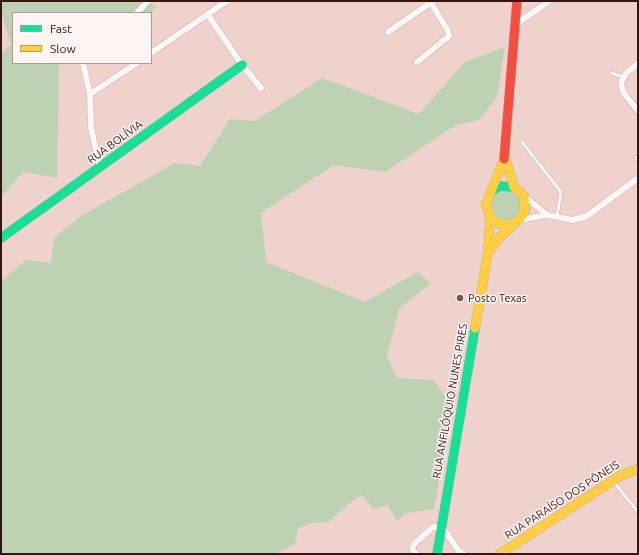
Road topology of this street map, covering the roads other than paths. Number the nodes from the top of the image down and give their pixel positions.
1 (148, 1) edge
2 (227, 1) edge
3 (517, 1) edge
4 (549, 1) edge
5 (432, 2) edge
6 (139, 12) edge
7 (208, 15) junction
8 (516, 25) junction
9 (388, 32) dead end
10 (152, 52) edge
11 (416, 62) dead end
12 (83, 64) edge
13 (135, 64) edge
14 (638, 64) edge
15 (242, 65) junction
16 (612, 73) dead end
17 (623, 77) junction
18 (261, 88) dead end
19 (90, 94) junction
20 (638, 111) edge
21 (522, 142) dead end
22 (505, 157) junction
23 (100, 168) junction
24 (638, 178) edge
25 (514, 187) junction
26 (492, 191) junction
27 (524, 196) junction
28 (547, 215) junction
29 (490, 217) junction
30 (557, 217) junction
31 (517, 222) junction
32 (1, 238) edge
33 (488, 253) junction
34 (638, 469) edge
35 (613, 480) junction
36 (638, 512) edge
37 (441, 528) junction
38 (460, 553) edge
39 (417, 554) edge
40 (437, 554) edge
41 (500, 554) edge

1 - 6 street
2 - 7 street
3 - 8 main road, RUA ANFILÓQUIO NUNES PIRES
4 - 8 street
5 - 9 street
5 - 11 street
7 - 10 street
7 - 15 street
8 - 22 main road, RUA ANFILÓQUIO NUNES PIRES
12 - 19 street
13 - 19 street
14 - 17 street
15 - 18 street
15 - 23 main road, RUA BOLÍVIA
16 - 17 lane
17 - 20 street
19 - 23 street
21 - 30 lane
22 - 25 main road, RUA ANFILÓQUIO NUNES PIRES
22 - 26 main road, RUA ANFILÓQUIO NUNES PIRES
23 - 32 main road, RUA BOLÍVIA
24 - 30 street
25 - 26 main road
25 - 27 main road
26 - 29 main road, RUA ANFILÓQUIO NUNES PIRES
27 - 28 street
27 - 31 main road, RUA ANFILÓQUIO NUNES PIRES
28 - 30 street
28 - 31 street
29 - 31 main road
29 - 33 main road, RUA ANFILÓQUIO NUNES PIRES
31 - 33 main road, RUA ANFILÓQUIO NUNES PIRES
33 - 37 main road, RUA ANFILÓQUIO NUNES PIRES
34 - 35 main road, RUA PARAÍSO DOS PÔNEIS
35 - 36 lane
35 - 41 main road, RUA PARAÍSO DOS PÔNEIS
37 - 38 street
37 - 39 street
37 - 40 main road, RUA ANFILÓQUIO NUNES PIRES

